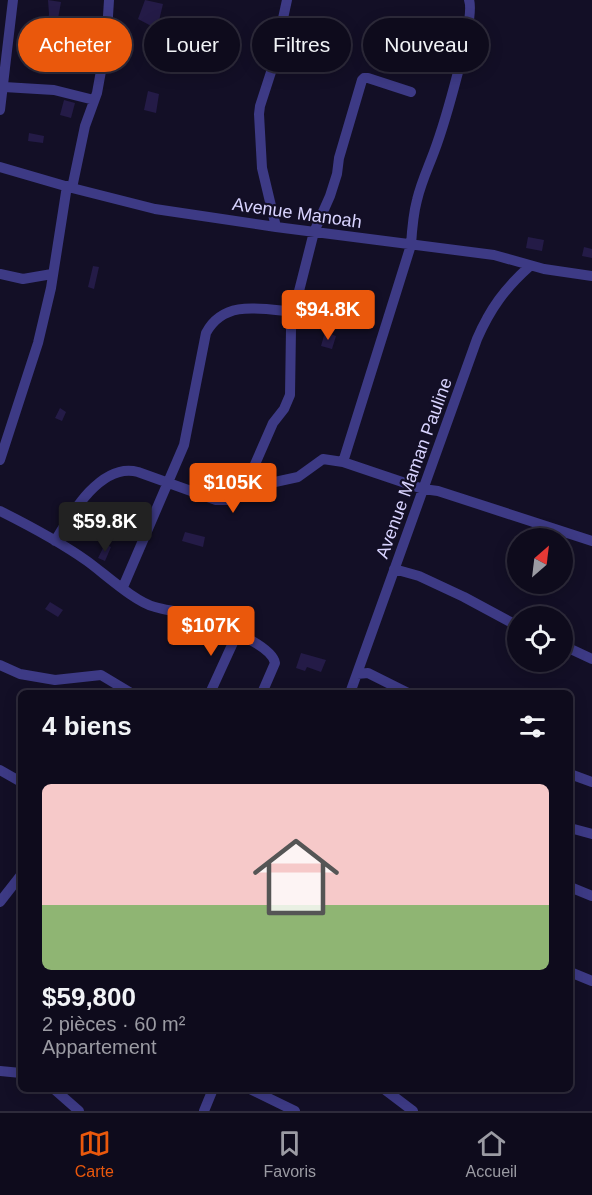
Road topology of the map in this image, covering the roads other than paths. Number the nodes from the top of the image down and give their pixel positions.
1 (14, 0) edge
2 (109, 0) edge
3 (286, 0) edge
4 (469, 0) edge
5 (4, 87) junction
6 (411, 92) dead end
7 (94, 100) junction
8 (0, 110) edge
9 (0, 167) edge
10 (69, 187) junction
11 (276, 227) junction
12 (314, 232) junction
13 (411, 245) junction
14 (530, 266) junction
15 (52, 273) junction
16 (0, 274) edge
17 (592, 276) edge
18 (294, 312) junction
19 (0, 460) edge
20 (343, 462) junction
21 (168, 484) junction
22 (423, 489) junction
23 (242, 494) junction
24 (0, 511) edge
25 (55, 541) junction
26 (592, 541) edge
27 (394, 569) junction
28 (123, 587) junction
29 (507, 620) edge
30 (237, 634) junction
31 (573, 650) edge
32 (592, 659) edge
33 (0, 665) edge
34 (357, 674) junction
35 (124, 690) edge
36 (211, 690) edge
37 (263, 690) edge
38 (351, 690) edge
39 (402, 690) edge
40 (0, 770) edge
41 (573, 775) edge
42 (18, 780) edge
43 (592, 782) edge
44 (573, 829) edge
45 (592, 834) edge
46 (18, 879) edge
47 (573, 888) edge
48 (592, 896) edge
49 (1, 899) edge
50 (573, 973) edge
51 (592, 981) edge
52 (0, 1071) edge
53 (18, 1072) edge
54 (57, 1092) edge
55 (212, 1092) edge
56 (256, 1092) edge
57 (388, 1092) edge
58 (79, 1111) edge
59 (204, 1111) edge
60 (295, 1111) edge
61 (413, 1111) edge

1 - 5 street
2 - 7 street
3 - 11 street
4 - 13 street
5 - 7 street
5 - 8 street
6 - 12 street
7 - 10 street
9 - 10 street, Avenue Manoah
10 - 11 street, Avenue Manoah
10 - 15 street
11 - 12 street, Avenue Manoah
12 - 13 street, Avenue Manoah
12 - 18 street
13 - 14 street, Avenue Manoah
13 - 20 street
14 - 17 street, Avenue Manoah
14 - 22 street, Avenue Maman Pauline
15 - 16 street
15 - 19 street
18 - 21 street
18 - 23 street
20 - 22 street
20 - 23 street
21 - 23 street
21 - 25 street
21 - 28 street
22 - 26 street
22 - 27 street, Avenue Maman Pauline
24 - 25 street
25 - 28 street
27 - 29 street
27 - 34 street, Avenue Maman Pauline
28 - 30 street
30 - 36 street
30 - 37 street
31 - 32 street
33 - 35 street
34 - 38 street, Avenue Maman Pauline
34 - 39 street
40 - 42 street
41 - 43 street
44 - 45 street
46 - 49 street
47 - 48 street
50 - 51 street
52 - 53 street
54 - 58 street
55 - 59 street
56 - 60 street
57 - 61 street

